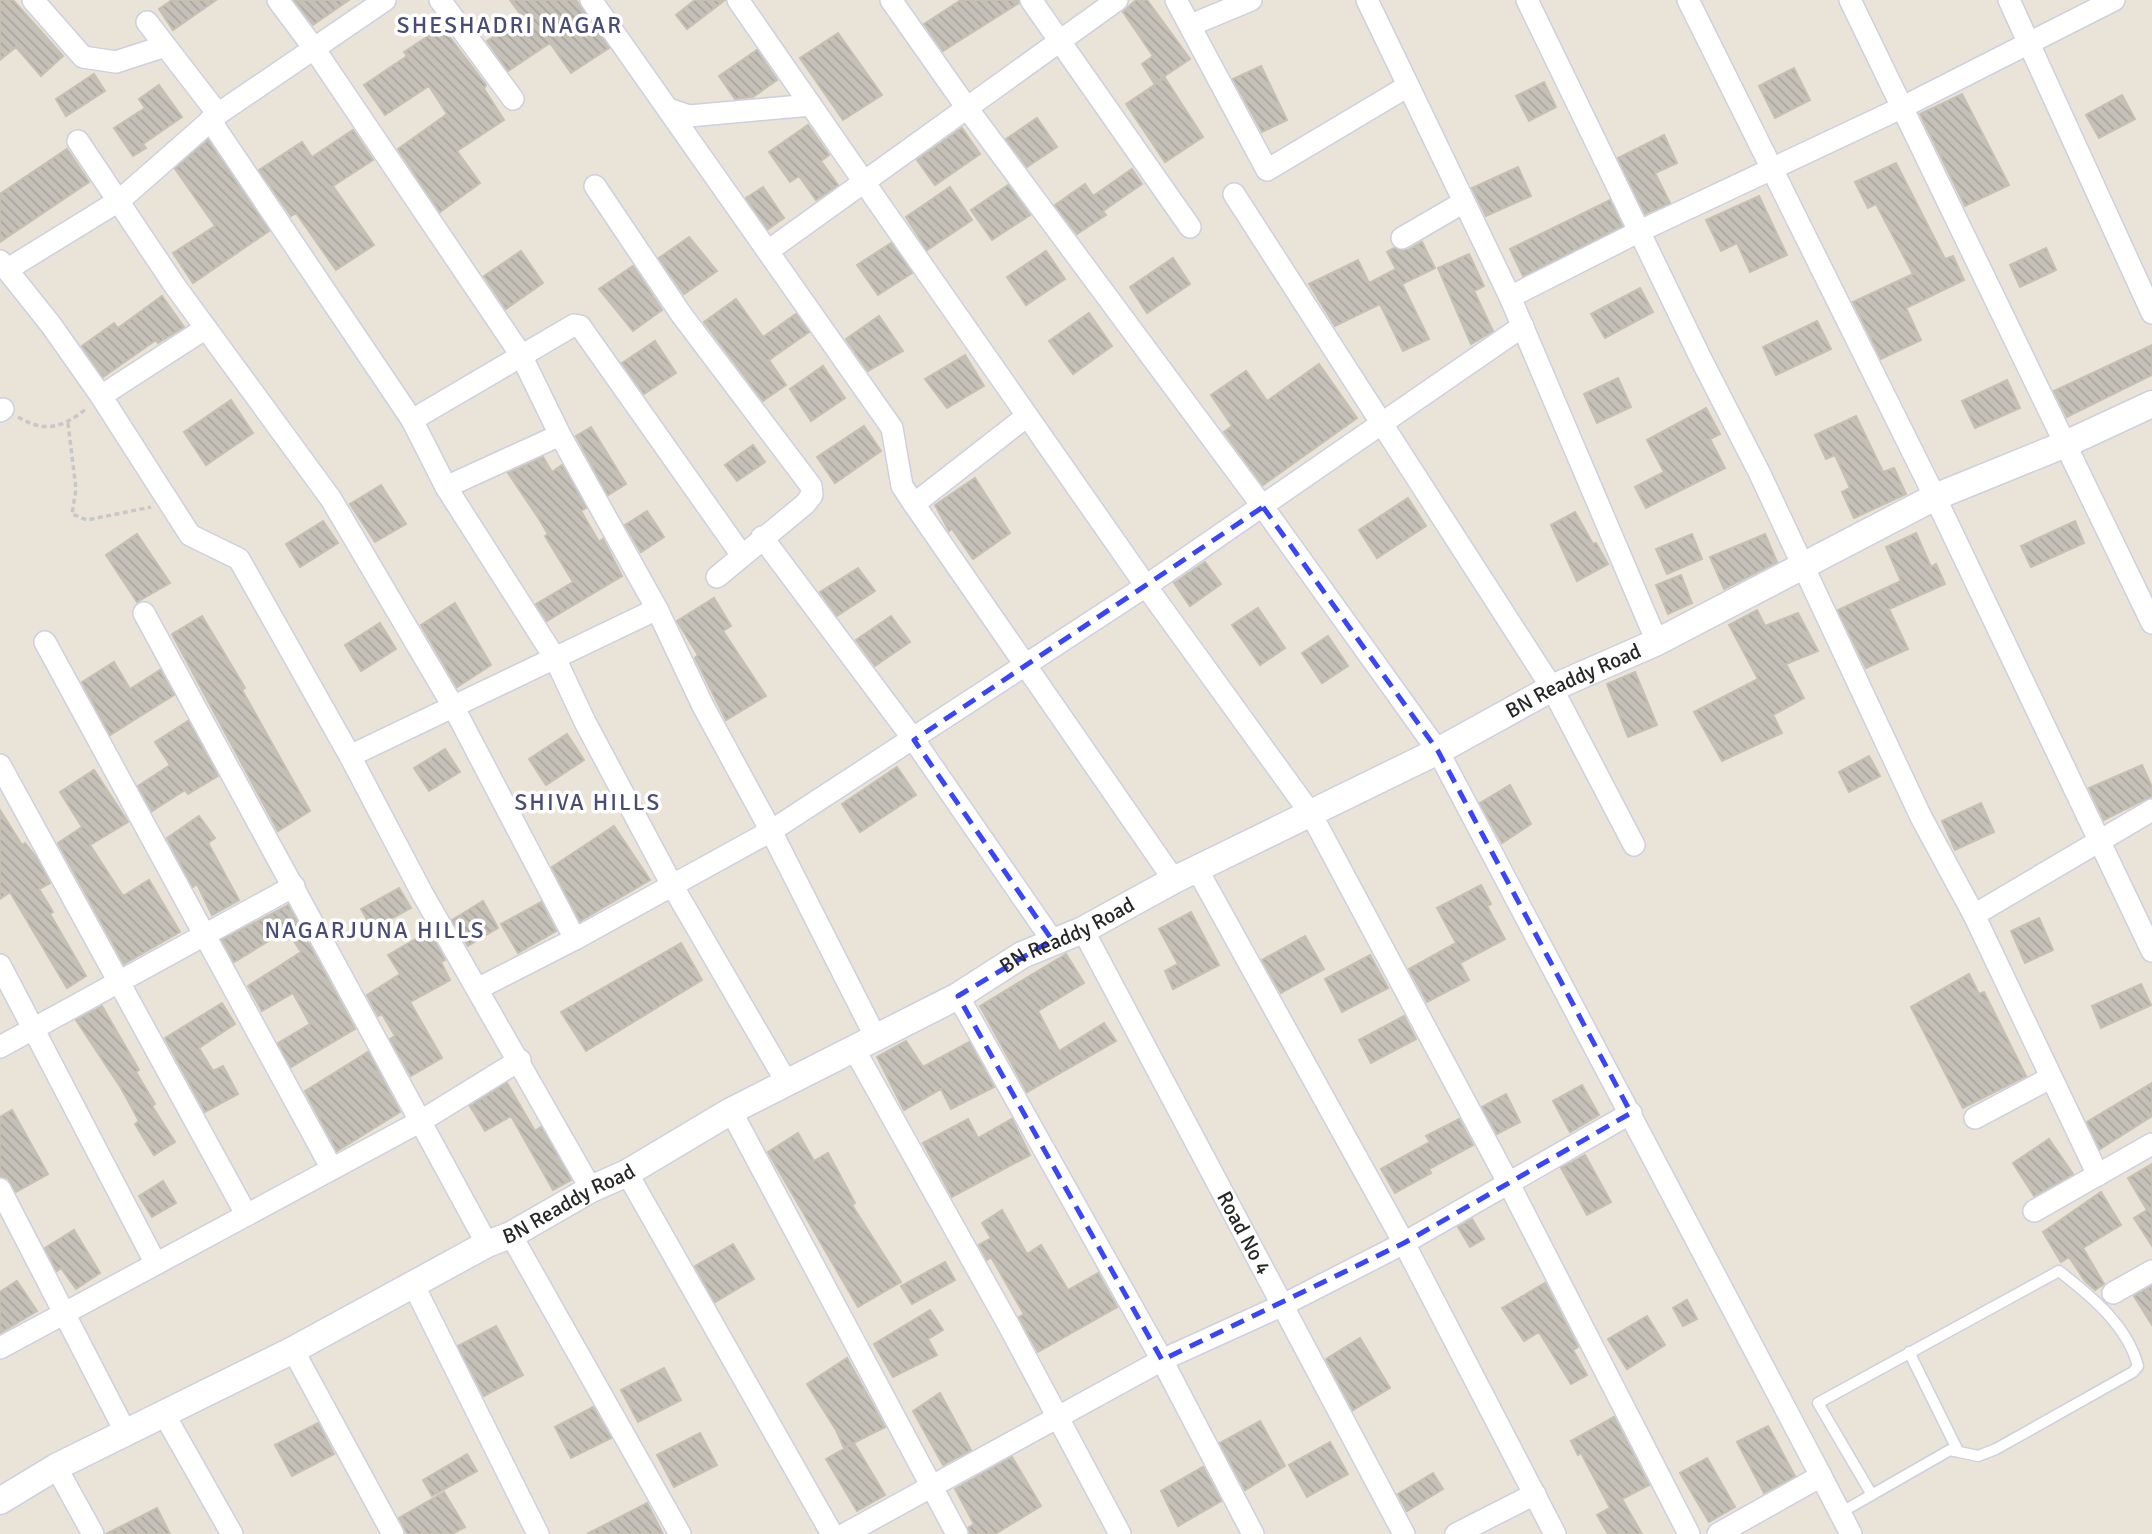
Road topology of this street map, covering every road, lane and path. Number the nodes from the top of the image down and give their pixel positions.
1 (33, 0) edge
2 (278, 0) edge
3 (385, 0) edge
4 (440, 0) edge
5 (591, 0) edge
6 (738, 0) edge
7 (891, 0) edge
8 (1031, 0) edge
9 (1117, 0) edge
10 (1176, 0) edge
11 (1251, 0) edge
12 (1367, 0) edge
13 (1527, 0) edge
14 (1688, 0) edge
15 (1850, 0) edge
16 (2008, 0) edge
17 (2114, 0) edge
18 (147, 22) dead end
19 (1191, 24) junction
20 (1059, 40) junction
21 (2029, 42) junction
22 (165, 46) junction
23 (313, 47) junction
24 (1408, 86) junction
25 (513, 99) dead end
26 (811, 105) junction
27 (967, 108) junction
28 (1901, 108) junction
29 (668, 109) junction
30 (214, 117) junction
31 (78, 141) dead end
32 (1771, 170) junction
33 (864, 182) junction
34 (595, 186) dead end
35 (1234, 194) dead end
36 (120, 200) junction
37 (1464, 202) junction
38 (1190, 227) dead end
39 (1640, 231) junction
40 (1402, 238) dead end
41 (768, 251) junction
42 (4, 265) edge
43 (1510, 297) junction
44 (2152, 313) edge
45 (1523, 326) junction
46 (206, 328) junction
47 (521, 355) junction
48 (101, 396) junction
49 (2152, 404) edge
50 (1027, 416) junction
51 (411, 420) junction
52 (68, 423) junction
53 (1384, 423) junction
54 (37, 428) dead end
55 (560, 435) junction
56 (2067, 443) junction
57 (446, 487) junction
58 (1935, 497) junction
59 (170, 503) junction
60 (914, 504) junction
61 (1263, 507) junction
62 (762, 537) junction
63 (741, 554) junction
64 (1803, 569) junction
65 (717, 577) dead end
66 (1146, 586) junction
67 (657, 610) junction
68 (144, 613) dead end
69 (2152, 623) edge
70 (45, 642) dead end
71 (1657, 642) junction
72 (555, 658) junction
73 (1026, 664) junction
74 (1552, 688) junction
75 (453, 706) junction
76 (914, 740) junction
77 (1438, 751) junction
78 (350, 756) junction
79 (0, 765) edge
80 (2152, 810) edge
81 (1311, 814) junction
82 (771, 831) junction
83 (2097, 840) junction
84 (1634, 845) dead end
85 (1185, 874) junction
86 (672, 885) junction
87 (294, 886) junction
88 (1974, 915) junction
89 (1083, 930) junction
90 (206, 935) junction
91 (575, 939) junction
92 (1052, 940) junction
93 (2150, 942) edge
94 (0, 965) edge
95 (119, 982) junction
96 (477, 989) junction
97 (958, 996) junction
98 (31, 1029) junction
99 (864, 1043) junction
100 (0, 1047) edge
101 (520, 1060) junction
102 (2050, 1078) junction
103 (787, 1083) junction
104 (731, 1111) junction
105 (1631, 1113) junction
106 (1975, 1118) dead end
107 (421, 1121) junction
108 (2152, 1144) edge
109 (332, 1168) junction
110 (627, 1173) junction
111 (2098, 1175) junction
112 (1509, 1184) junction
113 (0, 1189) edge
114 (591, 1189) junction
115 (2034, 1212) dead end
116 (246, 1214) junction
117 (499, 1239) junction
118 (1404, 1243) junction
119 (156, 1264) junction
120 (2152, 1271) edge
121 (413, 1284) junction
122 (2106, 1297) junction
123 (1283, 1305) junction
124 (64, 1316) junction
125 (0, 1348) edge
126 (293, 1350) junction
127 (1909, 1352) junction
128 (1162, 1360) junction
129 (164, 1414) junction
130 (1058, 1418) junction
131 (125, 1433) junction
132 (1958, 1451) junction
133 (56, 1467) junction
134 (1821, 1476) junction
135 (932, 1487) junction
136 (1535, 1494) junction
137 (1872, 1495) junction
138 (0, 1501) edge
139 (1840, 1513) junction
140 (93, 1534) edge
141 (232, 1534) edge
142 (393, 1534) edge
143 (538, 1534) edge
144 (680, 1534) edge
145 (832, 1534) edge
146 (845, 1534) edge
147 (957, 1534) edge
148 (1120, 1534) edge
149 (1253, 1534) edge
150 (1404, 1534) edge
151 (1456, 1534) edge
152 (1555, 1534) edge
153 (1689, 1534) edge
154 (1718, 1534) edge
155 (1851, 1534) edge

1 - 22 street
2 - 23 street
3 - 23 street
4 - 25 street
5 - 29 street
6 - 26 street
7 - 27 street
8 - 20 street
9 - 20 street
10 - 19 street
11 - 19 street
12 - 24 street
13 - 39 street
14 - 32 street
15 - 28 street
16 - 21 street
17 - 21 street
18 - 22 street
19 - 24 street
20 - 27 street
20 - 38 street
21 - 28 street
21 - 44 street
22 - 30 street
23 - 30 street
23 - 47 street
24 - 37 street
26 - 29 street
26 - 33 street
27 - 33 street
27 - 61 street
28 - 32 street
28 - 56 street
29 - 41 street
30 - 36 street
30 - 51 street
31 - 36 street
32 - 39 street
32 - 58 street
33 - 41 street
33 - 50 street
34 - 62 street
35 - 53 street
36 - 42 street
36 - 46 street
37 - 40 street
37 - 43 street
39 - 43 street
39 - 64 street
41 - 60 street
42 - 48 street
43 - 45 street
45 - 53 street
45 - 71 street
46 - 48 street
46 - 75 street
47 - 51 street
47 - 55 street
47 - 63 street
48 - 52 path
48 - 59 street
49 - 56 street, BN Readdy Road
50 - 60 street
50 - 66 street
51 - 57 street
52 - 54 path
52 - 59 path
53 - 61 street
53 - 74 street
55 - 57 street
55 - 67 street
56 - 58 street, BN Readdy Road
56 - 69 street
57 - 72 street
58 - 64 street, BN Readdy Road
58 - 83 street
59 - 78 street
60 - 73 street
61 - 66 street
61 - 77 street
62 - 63 street
62 - 76 street
63 - 65 street
64 - 71 street, BN Readdy Road
64 - 88 street
66 - 73 street
66 - 81 street
67 - 72 street
67 - 82 street
68 - 87 street
70 - 90 street
71 - 74 street, BN Readdy Road
72 - 75 street
72 - 86 street
73 - 76 street
73 - 85 street
74 - 77 street, BN Readdy Road
74 - 84 street
75 - 78 street
75 - 91 street
76 - 82 street
76 - 92 street
77 - 81 street, BN Readdy Road
77 - 105 street
78 - 96 street
79 - 95 street
80 - 83 street
81 - 85 street, BN Readdy Road
81 - 112 street
82 - 86 street
82 - 99 street
83 - 88 street
83 - 93 street
85 - 89 street, BN Readdy Road
85 - 118 street
86 - 91 street
86 - 103 street
87 - 90 street
87 - 107 street
88 - 102 street
89 - 92 street, BN Readdy Road
89 - 123 street, Road No 4
90 - 95 street
90 - 109 street
91 - 96 street
92 - 97 street, BN Readdy Road
94 - 98 street
95 - 98 street
95 - 116 street
96 - 101 street
97 - 99 street, BN Readdy Road
97 - 128 street
98 - 100 street
98 - 119 street
99 - 103 street, BN Readdy Road
99 - 130 street
101 - 107 street
101 - 114 street
102 - 106 street
102 - 111 street
103 - 104 street, BN Readdy Road
104 - 110 street, BN Readdy Road
104 - 135 street
105 - 112 street
105 - 134 street
107 - 109 street
107 - 117 street
108 - 111 street
109 - 116 street
110 - 114 street, BN Readdy Road
110 - 145 street
111 - 115 street
112 - 118 street
112 - 153 street
113 - 124 street
114 - 117 street, BN Readdy Road
116 - 119 street
117 - 121 street, BN Readdy Road
117 - 144 street
118 - 123 street
118 - 136 street
119 - 124 street
120 - 122 street
121 - 126 street, BN Readdy Road
121 - 143 street
122 - 127 lane
122 - 132 lane
123 - 128 street
123 - 150 street, Road No 4
124 - 125 street
124 - 131 street
126 - 129 street, BN Readdy Road
126 - 142 street
127 - 132 lane
127 - 137 lane
128 - 130 street
128 - 149 street
129 - 131 street, BN Readdy Road
129 - 141 street
130 - 135 street
130 - 148 street
131 - 133 street, BN Readdy Road
132 - 137 lane
133 - 138 street, BN Readdy Road
133 - 140 street
134 - 139 street
134 - 154 street
135 - 146 street
135 - 147 street
136 - 151 street
136 - 152 street
137 - 139 lane
139 - 155 street

